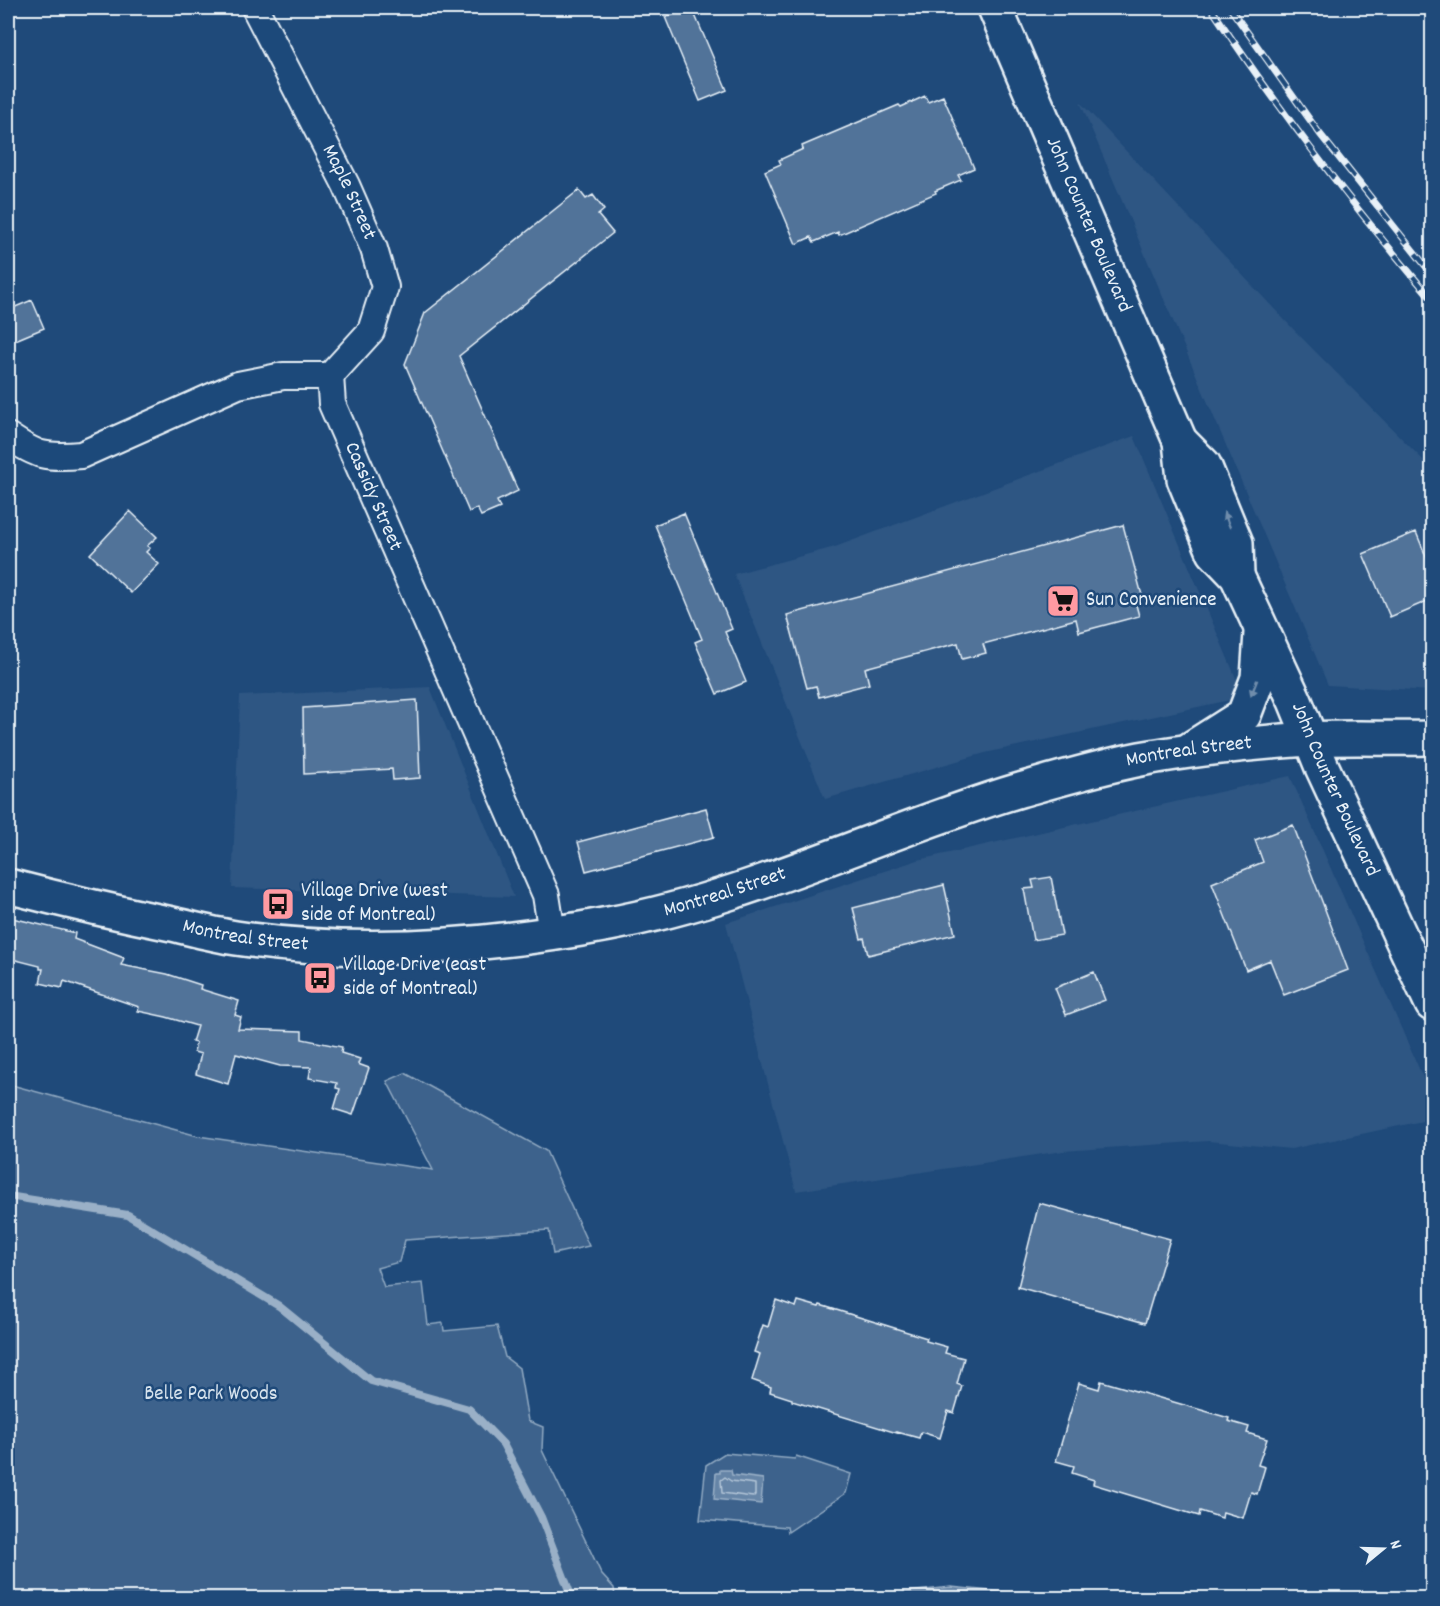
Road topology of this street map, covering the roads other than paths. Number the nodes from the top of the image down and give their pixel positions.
1 (255, 8) edge
2 (995, 8) edge
3 (330, 376) junction
4 (8, 436) edge
5 (1261, 630) junction
6 (1432, 738) edge
7 (1310, 739) junction
8 (1188, 751) junction
9 (8, 886) edge
10 (552, 933) junction
11 (1432, 1004) edge

1 - 3 street, Maple Street
2 - 5 main road, John Counter Boulevard
3 - 4 street
3 - 10 street, Cassidy Street
5 - 7 main road, John Counter Boulevard
5 -> 8 main road
6 - 7 main road, Montreal Street
7 - 8 main road, Montreal Street
7 - 11 main road, John Counter Boulevard
8 - 10 main road, Montreal Street
9 - 10 main road, Montreal Street

